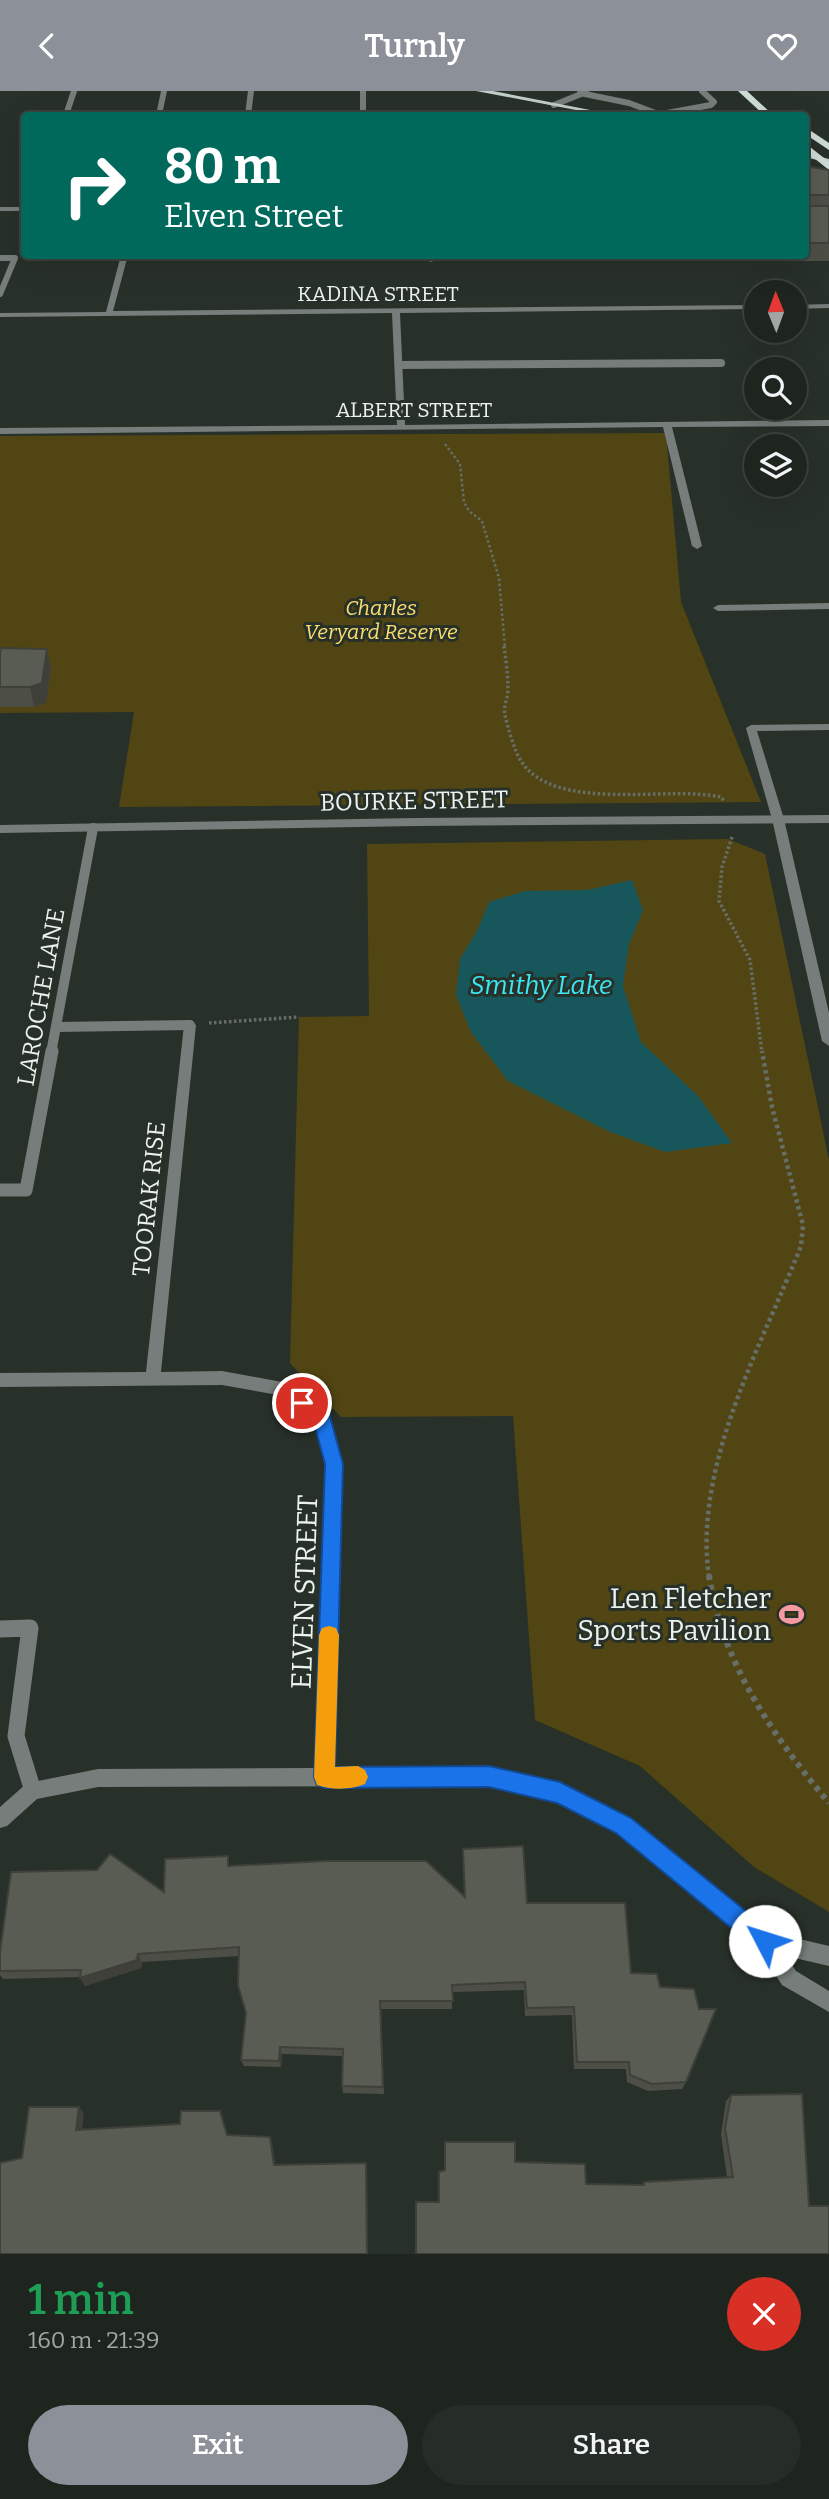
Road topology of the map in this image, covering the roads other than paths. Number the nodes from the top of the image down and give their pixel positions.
1 (74, 91) edge
2 (164, 91) edge
3 (251, 91) edge
4 (363, 91) edge
5 (480, 91) edge
6 (588, 91) edge
7 (702, 91) edge
8 (742, 91) edge
9 (499, 93) edge
10 (580, 93) junction
11 (756, 102) junction
12 (554, 105) junction
13 (67, 112) edge
14 (160, 112) edge
15 (248, 112) edge
16 (363, 112) edge
17 (595, 112) edge
18 (650, 112) edge
19 (673, 112) edge
20 (766, 112) edge
21 (774, 112) edge
22 (809, 133) edge
23 (829, 147) edge
24 (809, 151) edge
25 (826, 158) edge
26 (829, 167) edge
27 (0, 209) edge
28 (21, 209) edge
29 (0, 258) edge
30 (124, 259) edge
31 (0, 295) edge
32 (829, 306) edge
33 (744, 307) edge
34 (807, 307) edge
35 (396, 312) junction
36 (109, 313) junction
37 (0, 315) edge
38 (721, 363) dead end
39 (399, 365) junction
40 (829, 423) edge
41 (667, 425) junction
42 (401, 427) junction
43 (0, 431) edge
44 (697, 546) dead end
45 (829, 606) edge
46 (718, 608) dead end
47 (829, 727) edge
48 (778, 819) junction
49 (829, 819) edge
50 (93, 828) junction
51 (0, 829) edge
52 (190, 1025) joint
53 (57, 1027) junction
54 (829, 1041) edge
55 (0, 1190) edge
56 (153, 1378) junction
57 (0, 1380) edge
58 (0, 1629) edge
59 (325, 1777) junction
60 (33, 1791) junction
61 (0, 1819) edge
62 (765, 1941) junction
63 (829, 1956) edge
64 (829, 2002) edge

1 - 13 lane
2 - 14 street
3 - 15 lane
4 - 16 street
5 - 9 main road
6 - 10 lane
7 - 19 lane
8 - 11 highway
9 - 12 main road
10 - 12 lane
10 - 18 lane
11 - 20 highway
11 - 21 highway
12 - 17 main road
22 - 23 highway
24 - 25 highway
25 - 26 highway
27 - 28 street
29 - 31 lane
30 - 36 street
32 - 34 street
33 - 35 street, KADINA STREET
35 - 36 street, KADINA STREET
35 - 39 street
36 - 37 street, KADINA STREET
38 - 39 lane
39 - 42 street
40 - 41 street, ALBERT STREET
41 - 42 street, ALBERT STREET
41 - 44 street
42 - 43 street, ALBERT STREET
45 - 46 street
47 - 48 street
48 - 49 street, BOURKE STREET
48 - 50 street, BOURKE STREET
48 - 54 street
50 - 51 street, BOURKE STREET
50 - 53 lane, LAROCHE LANE
52 - 53 lane
52 - 56 street, TOORAK RISE
53 - 55 lane, LAROCHE LANE
56 - 57 street
56 - 59 street, ELVEN STREET
58 - 60 lane
59 - 60 street
59 - 62 street
60 - 61 street
62 - 63 street
62 - 64 street

